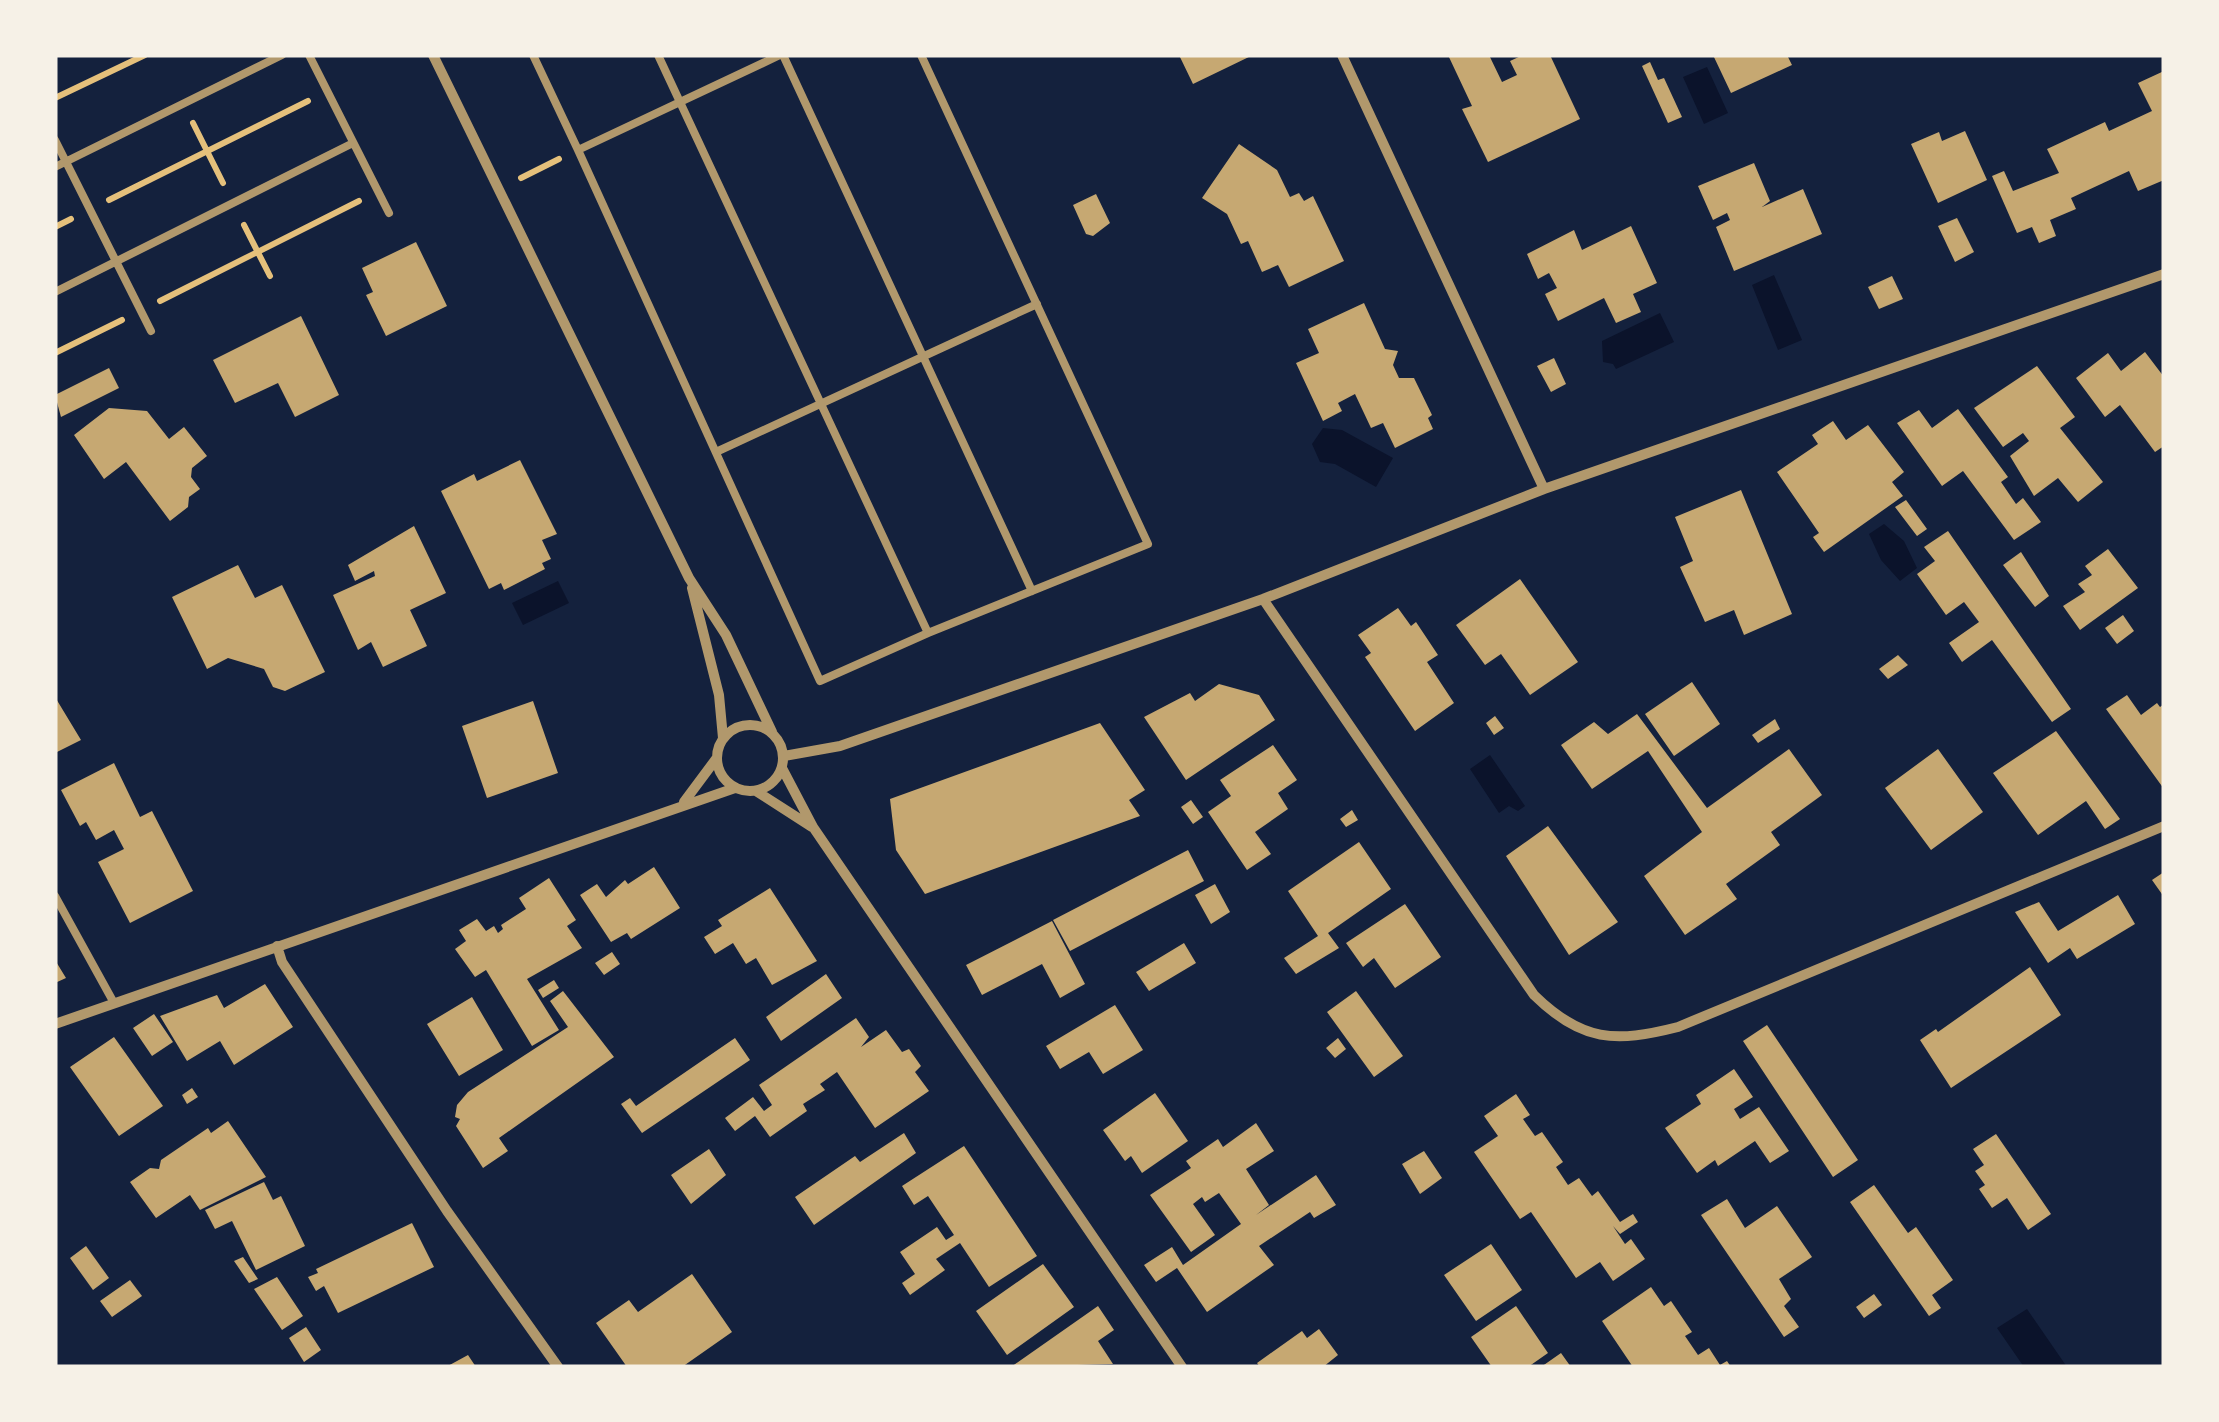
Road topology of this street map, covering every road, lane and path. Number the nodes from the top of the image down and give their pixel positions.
1 (145, 55) edge
2 (282, 55) edge
3 (308, 55) edge
4 (433, 55) edge
5 (534, 55) edge
6 (658, 55) edge
7 (782, 55) edge
8 (921, 55) edge
9 (1342, 55) edge
10 (328, 92) junction
11 (55, 98) edge
12 (680, 102) junction
13 (55, 140) edge
14 (353, 143) junction
15 (578, 150) junction
16 (66, 162) junction
17 (55, 167) edge
18 (500, 190) junction
19 (378, 192) junction
20 (90, 210) junction
21 (389, 212) dead end
22 (55, 227) edge
23 (116, 262) junction
24 (2164, 274) edge
25 (55, 292) edge
26 (1037, 304) junction
27 (140, 311) junction
28 (150, 331) dead end
29 (55, 353) edge
30 (923, 356) junction
31 (820, 403) junction
32 (716, 452) junction
33 (1544, 489) junction
34 (689, 578) junction
35 (1032, 591) junction
36 (1263, 599) junction
37 (928, 633) junction
38 (772, 732) junction
39 (723, 738) junction
40 (716, 759) junction
41 (783, 762) junction
42 (735, 788) junction
43 (756, 791) junction
44 (684, 802) junction
45 (2164, 826) edge
46 (813, 828) junction
47 (55, 896) edge
48 (277, 946) junction
49 (114, 1002) junction
50 (55, 1024) edge
51 (558, 1367) edge
52 (1182, 1367) edge

1 - 11 path
2 - 16 lane
3 - 10 lane
4 - 18 street
5 - 15 lane
6 - 12 lane
7 - 12 lane
7 - 30 lane
8 - 26 lane
9 - 33 street
10 - 14 lane
10 - 20 path
12 - 15 lane
12 - 31 lane
13 - 16 lane
14 - 19 lane
14 - 23 lane
15 - 18 path
15 - 32 lane
16 - 17 lane
16 - 20 lane
18 - 34 street
19 - 21 lane
19 - 27 path
20 - 22 path
20 - 23 lane
23 - 25 lane
23 - 27 lane
24 - 33 street
26 - 30 lane
26 - 35 lane
27 - 28 lane
27 - 29 path
30 - 31 lane
30 - 35 lane
31 - 32 lane
31 - 37 lane
32 - 37 lane
33 - 36 street
34 - 38 street
34 - 39 street
35 - 37 lane
36 - 41 street
36 - 45 street
38 - 39 street
38 - 41 street
39 - 40 street
40 - 42 street
40 - 44 street
41 - 43 street
41 - 46 street
42 - 43 street
42 - 44 street
43 - 46 street
44 - 48 street
46 - 52 street
47 - 49 lane
48 - 49 street
48 - 51 street
49 - 50 street

